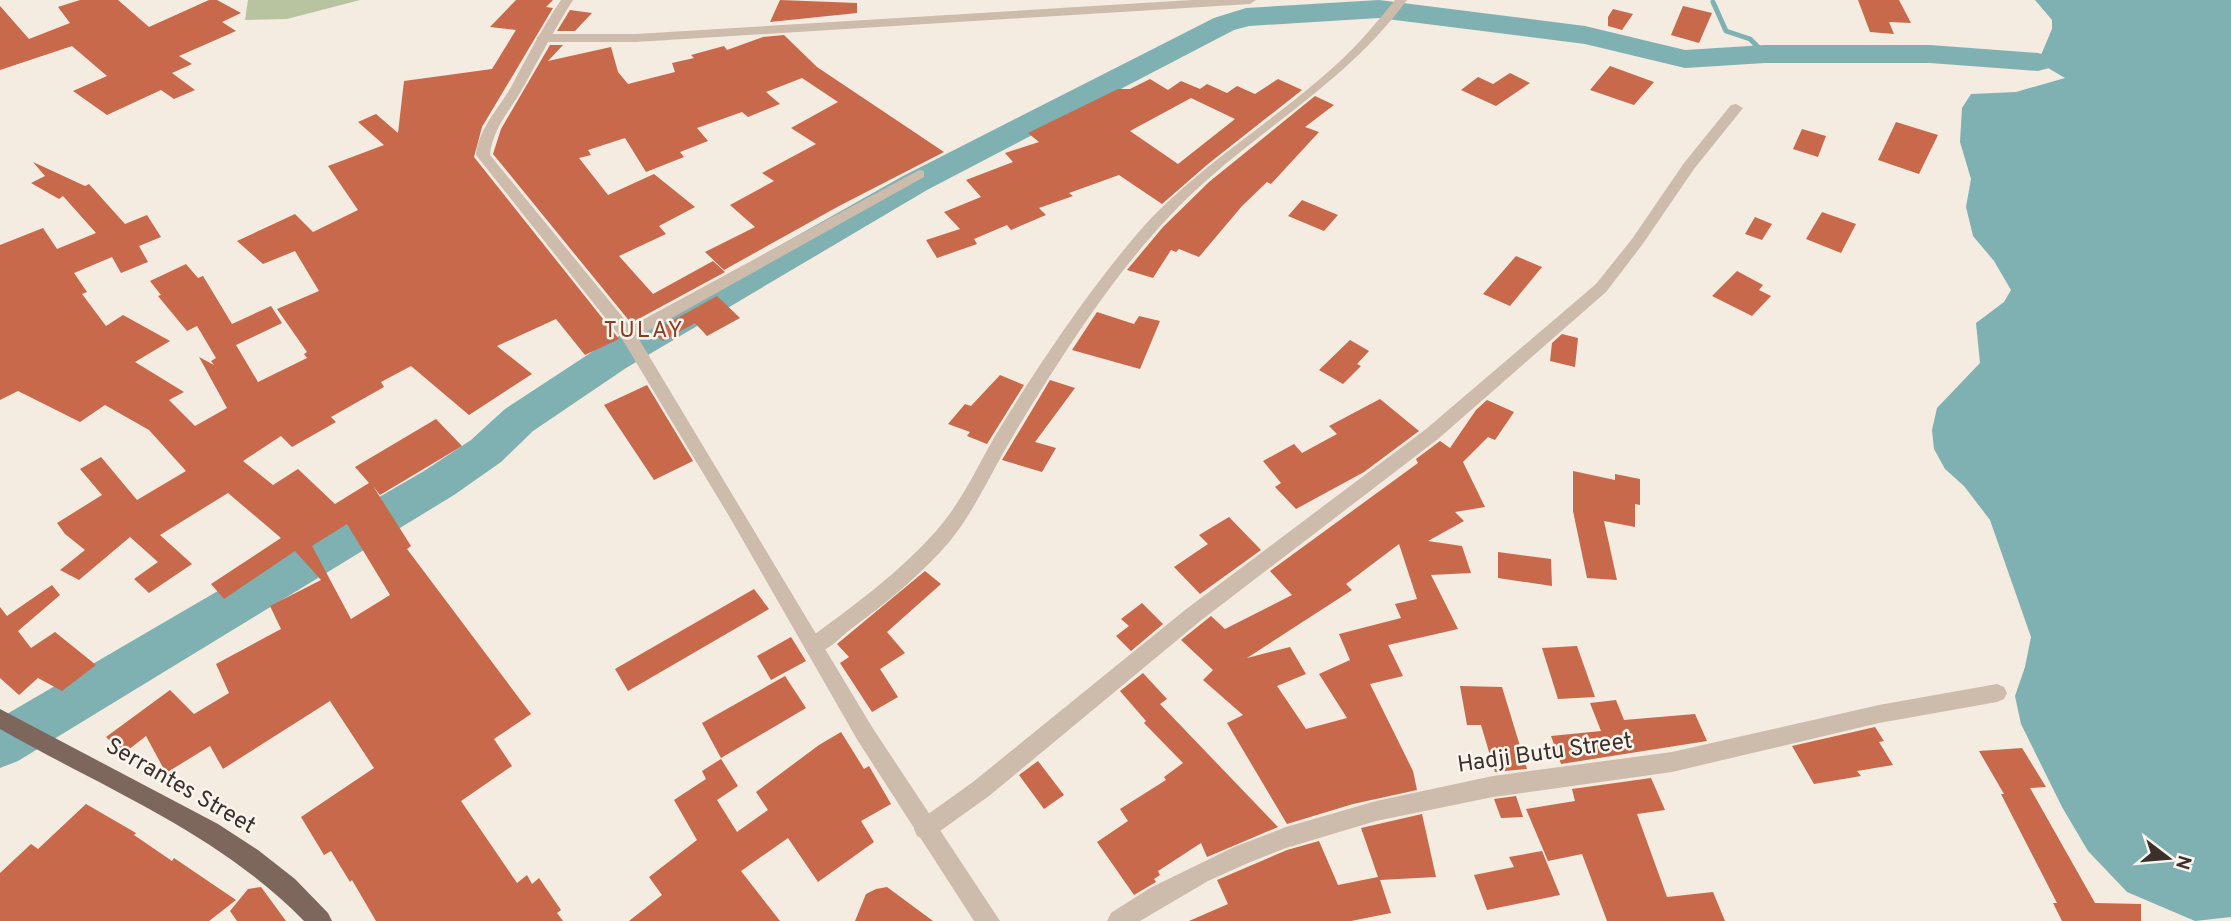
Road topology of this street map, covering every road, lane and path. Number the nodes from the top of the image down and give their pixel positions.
1 (567, 0) edge
2 (1250, 0) edge
3 (1394, 9) edge
4 (542, 38) junction
5 (1736, 108) dead end
6 (919, 174) dead end
7 (633, 343) junction
8 (814, 646) junction
9 (1997, 693) dead end
10 (3, 720) edge
11 (925, 829) junction
12 (320, 921) edge
13 (988, 921) edge
14 (1119, 921) edge

1 - 4 street
2 - 4 street
3 - 8 street
4 - 7 street
5 - 11 street
6 - 7 street
7 - 8 street
8 - 11 street
9 - 14 street, Hadji Butu Street
10 - 12 main road, Serrantes Street
11 - 13 street

